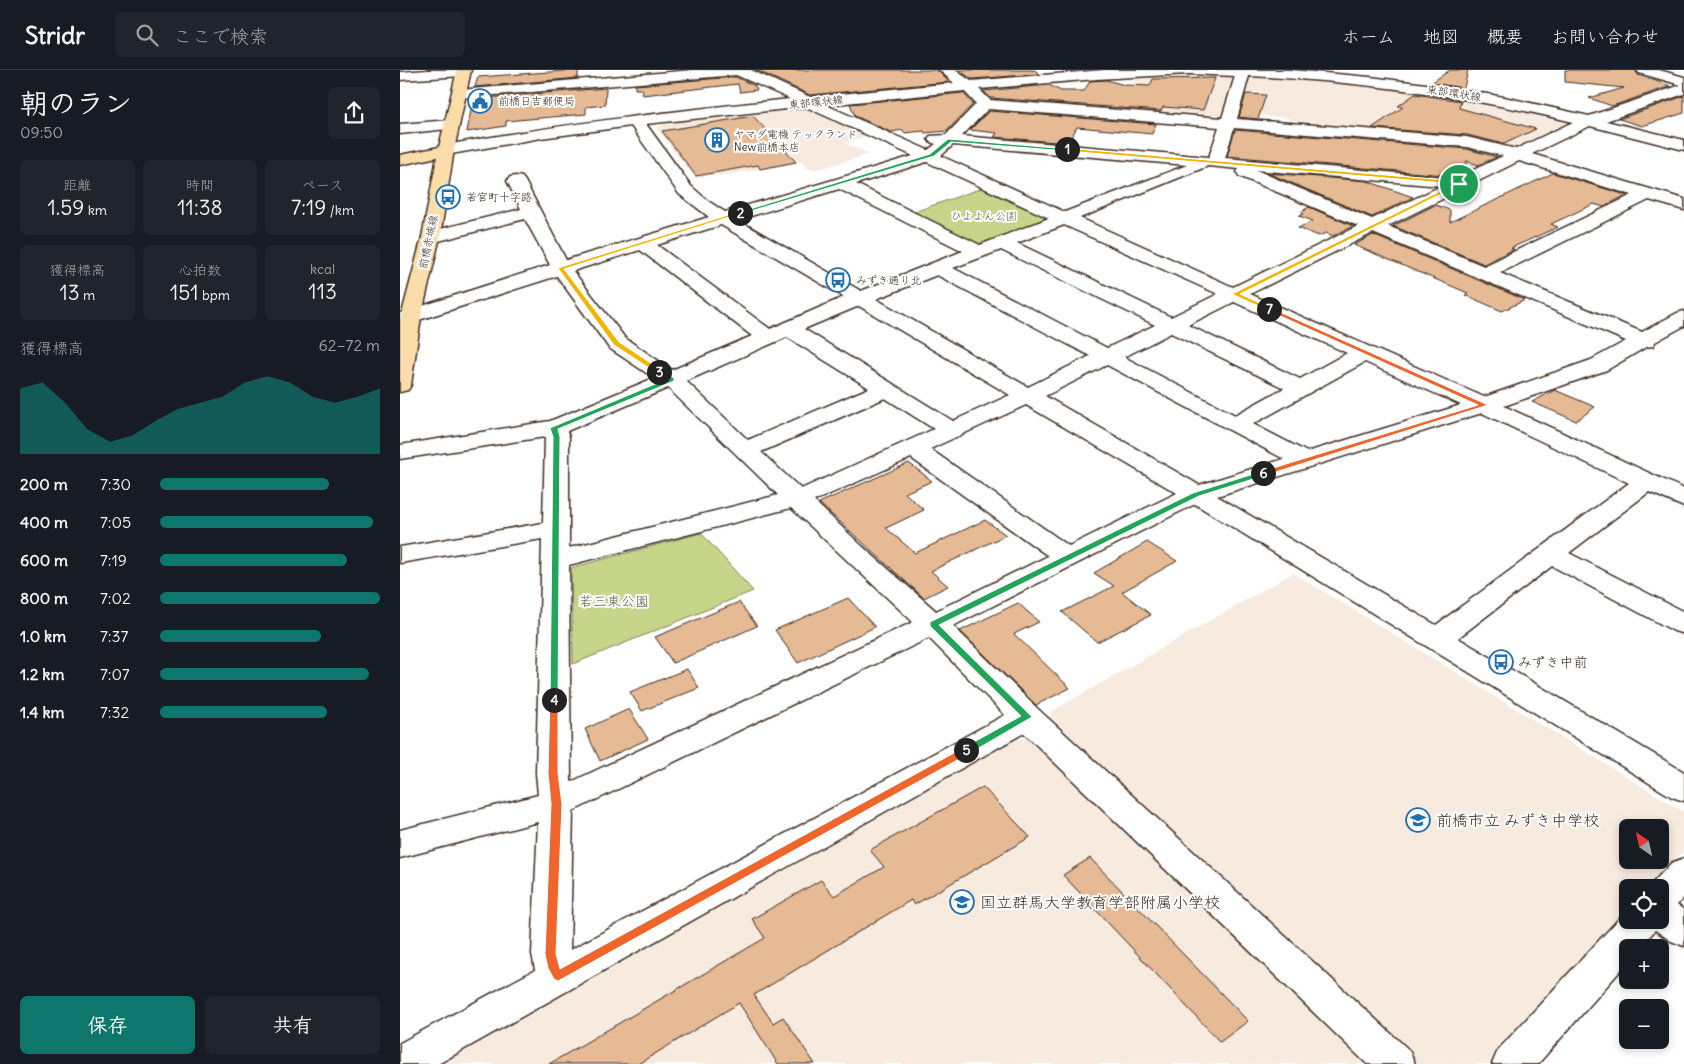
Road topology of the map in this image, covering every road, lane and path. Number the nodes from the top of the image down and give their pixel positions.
1 (738, 70) edge
2 (744, 70) edge
3 (946, 70) edge
4 (1188, 70) edge
5 (1244, 70) edge
6 (1644, 70) edge
7 (464, 71) edge
8 (1127, 71) edge
9 (400, 76) edge
10 (1684, 82) edge
11 (968, 86) junction
12 (1684, 90) edge
13 (459, 94) junction
14 (808, 102) junction
15 (985, 103) junction
16 (637, 120) junction
17 (1588, 121) junction
18 (1228, 122) junction
19 (451, 125) junction
20 (400, 129) edge
21 (883, 136) junction
22 (950, 140) junction
23 (1684, 145) edge
24 (446, 150) junction
25 (1518, 155) junction
26 (928, 156) junction
27 (400, 160) edge
28 (1218, 162) junction
29 (516, 181) dead end
30 (840, 183) junction
31 (1459, 184) junction
32 (1647, 194) junction
33 (1684, 205) edge
34 (531, 212) junction
35 (722, 218) junction
36 (1066, 218) junction
37 (1373, 227) junction
38 (431, 237) junction
39 (643, 243) junction
40 (1002, 243) junction
41 (980, 252) junction
42 (561, 268) junction
43 (938, 268) junction
44 (1484, 273) junction
45 (1235, 294) junction
46 (860, 298) junction
47 (1684, 317) edge
48 (406, 318) edge
49 (1173, 324) junction
50 (789, 329) junction
51 (768, 338) junction
52 (1645, 341) junction
53 (1364, 353) junction
54 (1108, 356) junction
55 (672, 380) junction
56 (400, 385) edge
57 (1301, 388) junction
58 (887, 389) junction
59 (1027, 396) junction
60 (1484, 405) junction
61 (1236, 424) junction
62 (554, 428) junction
63 (952, 430) junction
64 (913, 448) junction
65 (745, 450) junction
66 (400, 452) edge
67 (1304, 460) junction
68 (1646, 482) junction
69 (1196, 494) junction
70 (797, 500) junction
71 (1684, 500) edge
72 (557, 529) junction
73 (1550, 554) junction
74 (400, 555) edge
75 (1068, 558) junction
76 (556, 560) junction
77 (933, 624) junction
78 (1684, 624) edge
79 (1437, 639) junction
80 (1028, 717) junction
81 (1684, 788) edge
82 (556, 804) junction
83 (400, 844) edge
84 (1684, 873) edge
85 (1669, 889) edge
86 (1669, 920) edge
87 (1633, 929) edge
88 (1684, 930) edge
89 (558, 976) junction
90 (400, 1064) edge
91 (1395, 1064) edge
92 (1512, 1064) edge

1 - 2 street
1 - 13 street
1 - 14 street
3 - 11 street
4 - 5 street, 東部環状線
4 - 8 street, 東部環状線
5 - 17 street, 東部環状線
5 - 18 street
6 - 10 street
7 - 9 street
7 - 13 main road, 前橋赤城線
8 - 11 street, 東部環状線
11 - 14 street, 東部環状線
11 - 15 street
12 - 17 street
13 - 19 main road, 前橋赤城線
14 - 16 street, 東部環状線
14 - 21 street
15 - 18 street
15 - 22 street
16 - 24 street, 東部環状線
16 - 35 street
17 - 23 street, 東部環状線
17 - 25 street
18 - 25 street
18 - 28 street
19 - 20 street
19 - 24 main road, 前橋赤城線
21 - 22 street
21 - 26 street
22 - 26 street
22 - 28 street
24 - 27 main road
24 - 38 main road, 前橋赤城線
25 - 31 street
25 - 32 street
26 - 30 street
26 - 36 street
28 - 31 street
28 - 36 street
28 - 37 street
29 - 34 street
30 - 35 street
30 - 41 street
31 - 37 street
32 - 33 street
32 - 44 street
34 - 38 street
34 - 42 street
35 - 39 street
35 - 46 street
36 - 40 street
36 - 45 street
37 - 44 street
37 - 45 street
38 - 48 main road, 前橋赤城線
39 - 42 street
39 - 51 street
40 - 41 street
40 - 49 street
41 - 43 street
42 - 48 street
42 - 55 street
43 - 46 street
43 - 54 street
44 - 52 street
45 - 49 street
45 - 53 street
46 - 50 street
46 - 59 street
47 - 52 street
48 - 56 main road, 前橋赤城線
49 - 54 street
49 - 57 street
50 - 51 street
50 - 58 street
51 - 55 street
52 - 60 street
53 - 57 street
53 - 60 street
54 - 59 street
54 - 61 street
55 - 62 street
55 - 65 street
57 - 61 street
58 - 63 street
58 - 65 street
59 - 63 street
59 - 69 street
60 - 67 street
60 - 68 street
61 - 67 street
62 - 66 street
62 - 72 street
63 - 64 street
64 - 70 street
64 - 75 street
65 - 70 street
67 - 69 street
68 - 71 street
68 - 73 street
69 - 75 street
69 - 79 street
70 - 76 street
70 - 77 street
72 - 74 street
72 - 76 street
73 - 78 street
73 - 79 street
75 - 77 street
76 - 82 street
77 - 80 street
77 - 82 street
79 - 81 street
80 - 89 street
80 - 91 street
82 - 83 street
82 - 89 street
84 - 85 street
86 - 88 street
87 - 92 street
89 - 90 street

